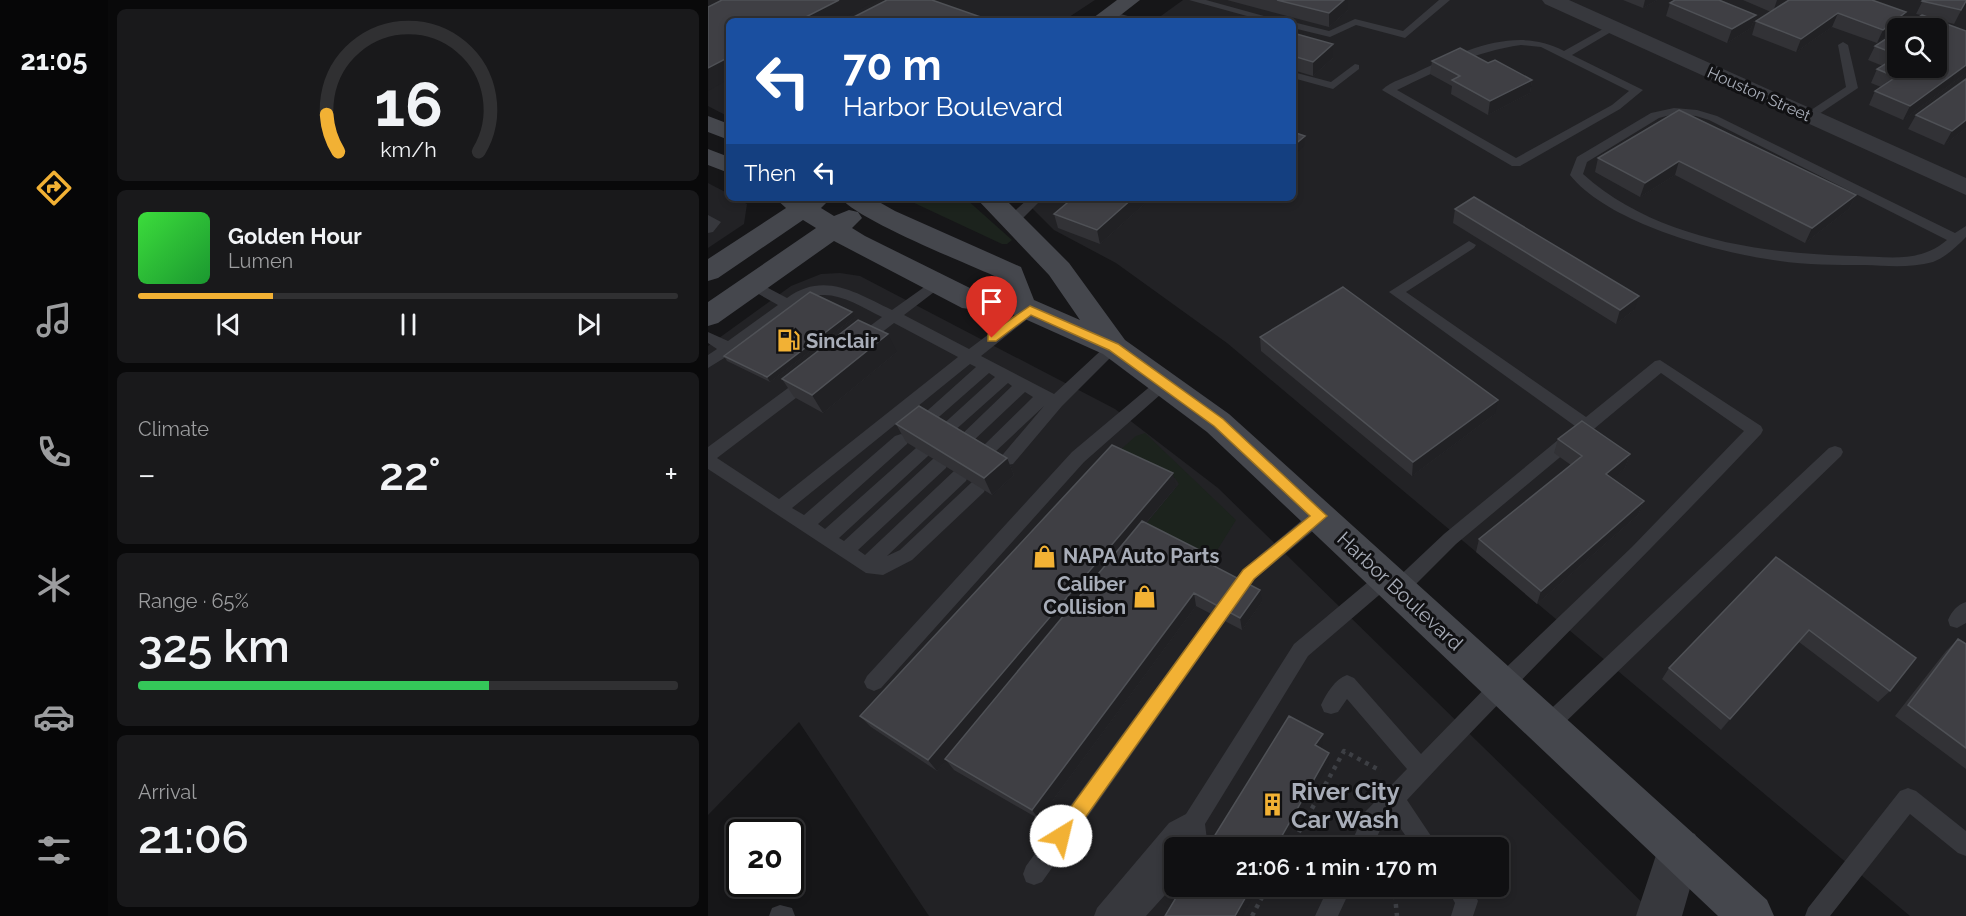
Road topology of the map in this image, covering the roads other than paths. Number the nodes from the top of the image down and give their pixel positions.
1 (1130, 0) edge
2 (1444, 0) edge
3 (1552, 0) edge
4 (1199, 1) edge
5 (1104, 17) edge
6 (1265, 18) edge
7 (1296, 26) edge
8 (1612, 27) junction
9 (1843, 45) dead end
10 (1564, 55) junction
11 (1355, 67) dead end
12 (1296, 76) edge
13 (1809, 116) junction
14 (708, 123) edge
15 (726, 132) edge
16 (1966, 188) edge
17 (803, 201) edge
18 (866, 201) edge
19 (991, 201) edge
20 (1034, 201) edge
21 (708, 219) edge
22 (1011, 222) junction
23 (708, 229) edge
24 (834, 229) junction
25 (1961, 235) edge
26 (1469, 245) dead end
27 (708, 272) edge
28 (937, 283) junction
29 (753, 285) junction
30 (793, 306) junction
31 (1026, 308) junction
32 (708, 316) edge
33 (893, 316) junction
34 (846, 333) edge
35 (708, 337) edge
36 (860, 341) junction
37 (1114, 347) junction
38 (733, 350) junction
39 (844, 354) edge
40 (969, 356) junction
41 (708, 363) edge
42 (987, 366) junction
43 (819, 373) edge
44 (1006, 376) junction
45 (1164, 383) junction
46 (1023, 385) junction
47 (1050, 399) junction
48 (926, 418) edge
49 (1587, 426) junction
50 (947, 428) edge
51 (966, 438) edge
52 (901, 440) edge
53 (987, 449) edge
54 (922, 452) edge
55 (1835, 452) dead end
56 (708, 456) edge
57 (1007, 459) edge
58 (708, 461) edge
59 (940, 463) edge
60 (960, 476) edge
61 (978, 487) edge
62 (780, 508) junction
63 (1319, 516) junction
64 (805, 525) junction
65 (826, 539) junction
66 (845, 551) junction
67 (866, 565) junction
68 (1392, 584) junction
69 (874, 682) dead end
70 (1501, 685) junction
71 (1331, 705) dead end
72 (1546, 727) junction
73 (1421, 770) junction
74 (1389, 803) junction
75 (1194, 822) junction
76 (1196, 837) edge
77 (1365, 837) edge
78 (1418, 837) edge
79 (1966, 845) edge
80 (1679, 850) junction
81 (1034, 874) dead end
82 (1164, 877) edge
83 (1336, 897) edge
84 (1464, 897) edge
85 (1118, 914) edge
86 (1326, 916) edge
87 (1462, 916) edge
88 (1659, 916) edge
89 (1751, 916) edge
90 (1816, 916) edge

1 - 5 main road
2 - 7 lane
3 - 8 street, Houston Street
4 - 6 lane
8 - 10 lane
8 - 13 street, Houston Street
9 - 13 lane
10 - 10 lane
11 - 12 lane
13 - 16 street, Houston Street
14 - 15 main road
17 - 24 main road, Harbor Boulevard
17 - 27 main road
18 - 24 main road
18 - 31 main road
19 - 22 main road
20 - 22 lane
21 - 23 lane
22 - 37 main road
24 - 28 main road, Harbor Boulevard
24 - 29 main road
25 - 25 lane
26 - 49 lane
28 - 31 main road, Harbor Boulevard
28 - 33 lane
29 - 30 lane
29 - 32 main road
30 - 33 lane
30 - 38 lane
31 - 37 main road, Harbor Boulevard
31 - 40 lane
33 - 36 lane
33 - 40 lane
34 - 36 lane
35 - 38 lane
36 - 39 lane
37 - 45 main road, Harbor Boulevard
37 - 47 lane
38 - 41 lane
40 - 42 lane
40 - 62 lane
42 - 44 lane
42 - 48 lane
43 - 56 lane
44 - 46 lane
44 - 50 lane
45 - 63 main road, Harbor Boulevard
45 - 69 lane
46 - 47 lane
46 - 51 lane
47 - 53 lane
47 - 57 lane
49 - 68 lane
49 - 70 lane
52 - 64 lane
54 - 65 lane
55 - 72 lane
58 - 62 lane
59 - 66 lane
60 - 67 lane
61 - 67 lane
62 - 64 lane
63 - 68 main road, Harbor Boulevard
63 - 81 lane
64 - 65 lane
65 - 66 lane
66 - 67 lane
68 - 70 main road, Harbor Boulevard
68 - 75 lane
70 - 72 main road, Harbor Boulevard
70 - 73 lane
71 - 73 lane
72 - 80 main road, Harbor Boulevard
73 - 74 lane
74 - 77 lane
74 - 78 lane
75 - 76 lane
75 - 85 lane
79 - 90 lane
80 - 88 street
80 - 89 main road, Harbor Boulevard
82 - 85 lane
83 - 86 lane
84 - 87 lane

